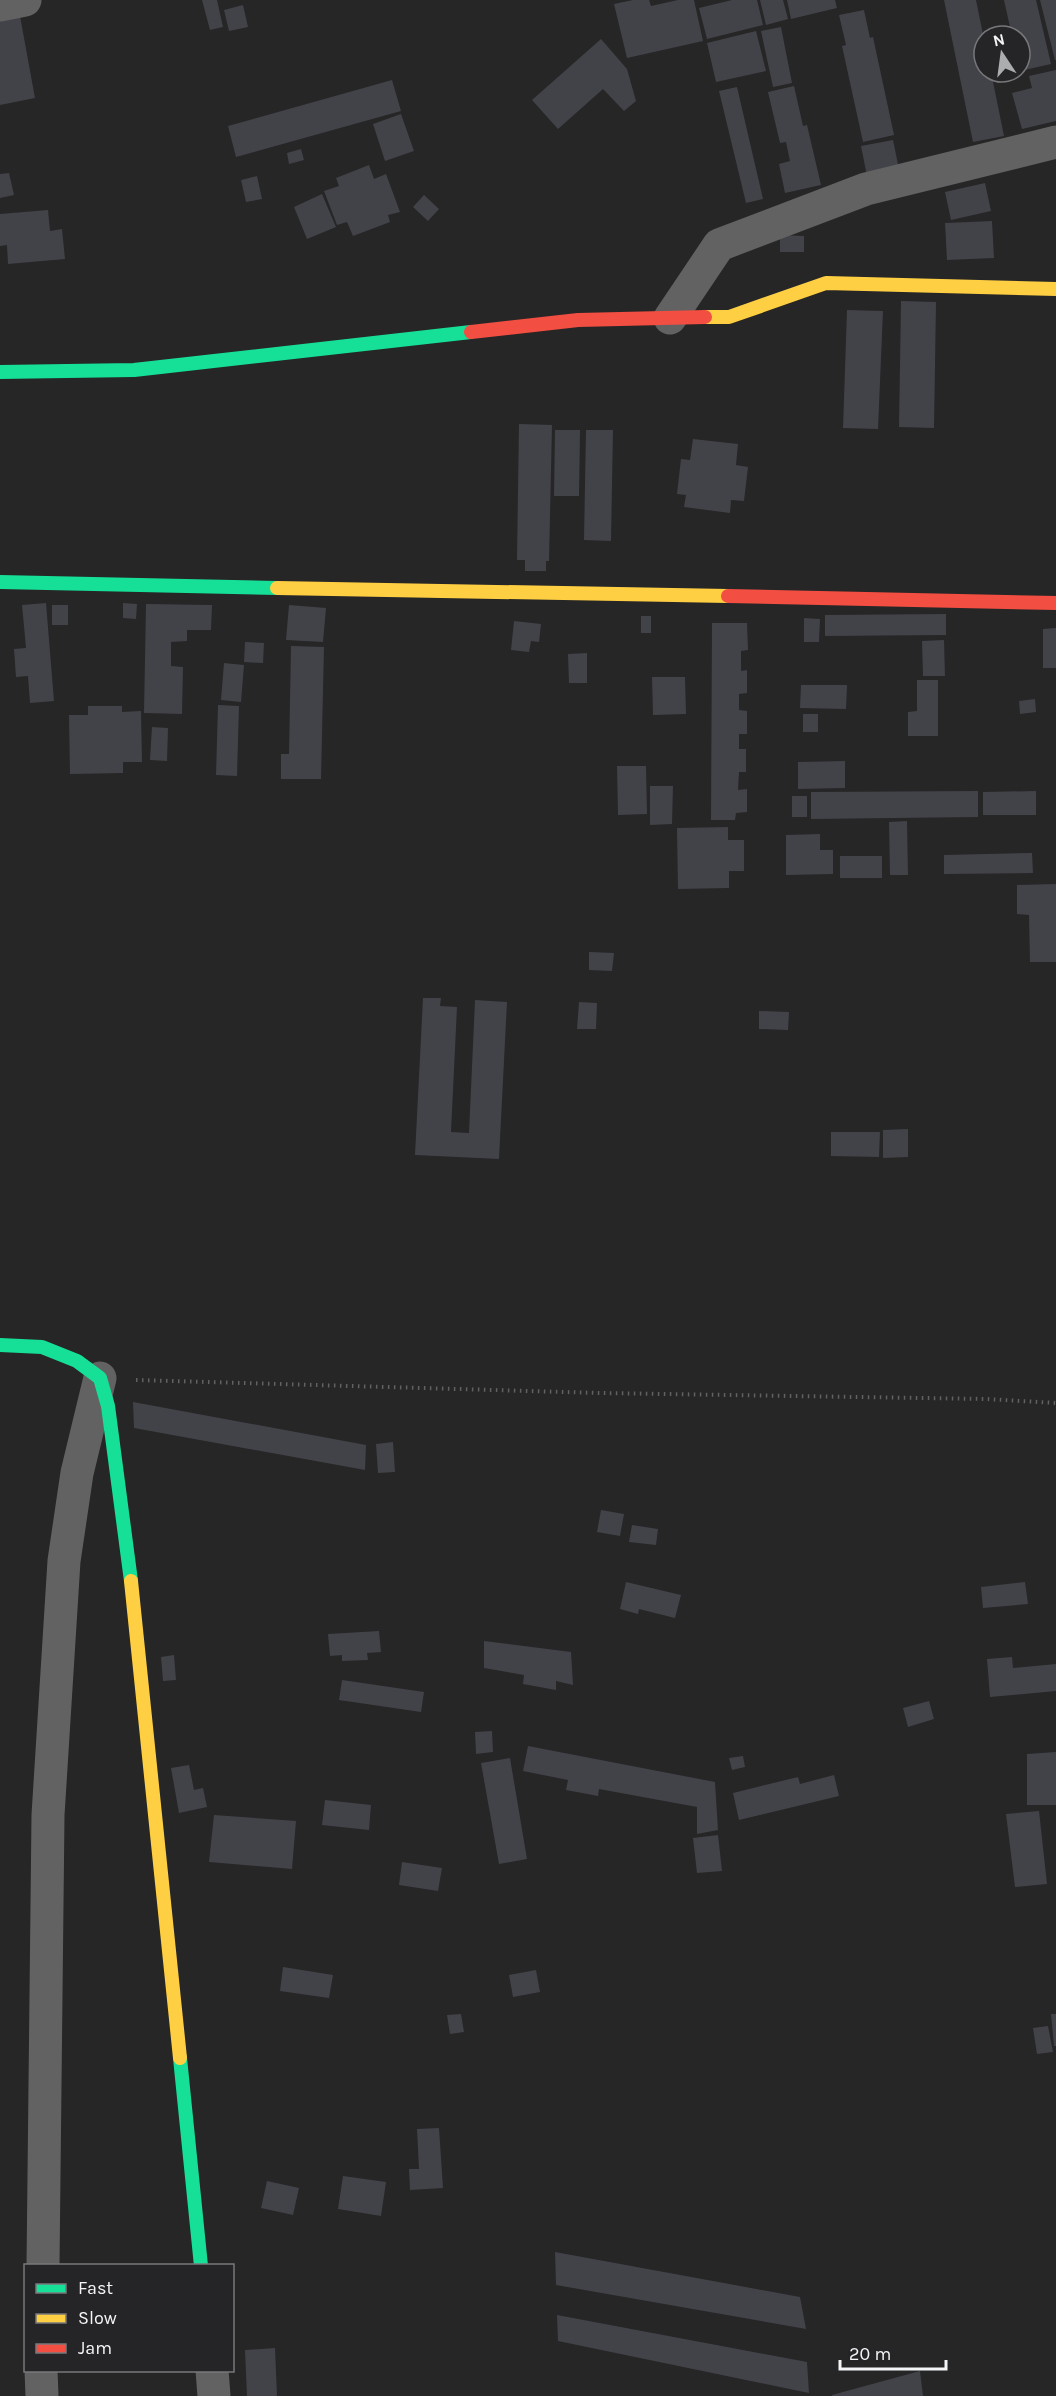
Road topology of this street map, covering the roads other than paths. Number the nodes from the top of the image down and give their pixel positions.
1 (25, 0) edge
2 (0, 5) edge
3 (1056, 142) edge
4 (1056, 289) edge
5 (670, 318) junction
6 (0, 372) edge
7 (0, 582) edge
8 (1056, 603) edge
9 (0, 1345) edge
10 (100, 1378) junction
11 (43, 2264) edge
12 (201, 2264) edge
13 (41, 2372) edge
14 (212, 2372) edge
15 (42, 2396) edge
16 (214, 2396) edge

1 - 2 street
3 - 5 street
4 - 5 street
5 - 6 street
7 - 8 street
9 - 10 street
10 - 11 street
10 - 12 street
13 - 15 street
14 - 16 street

